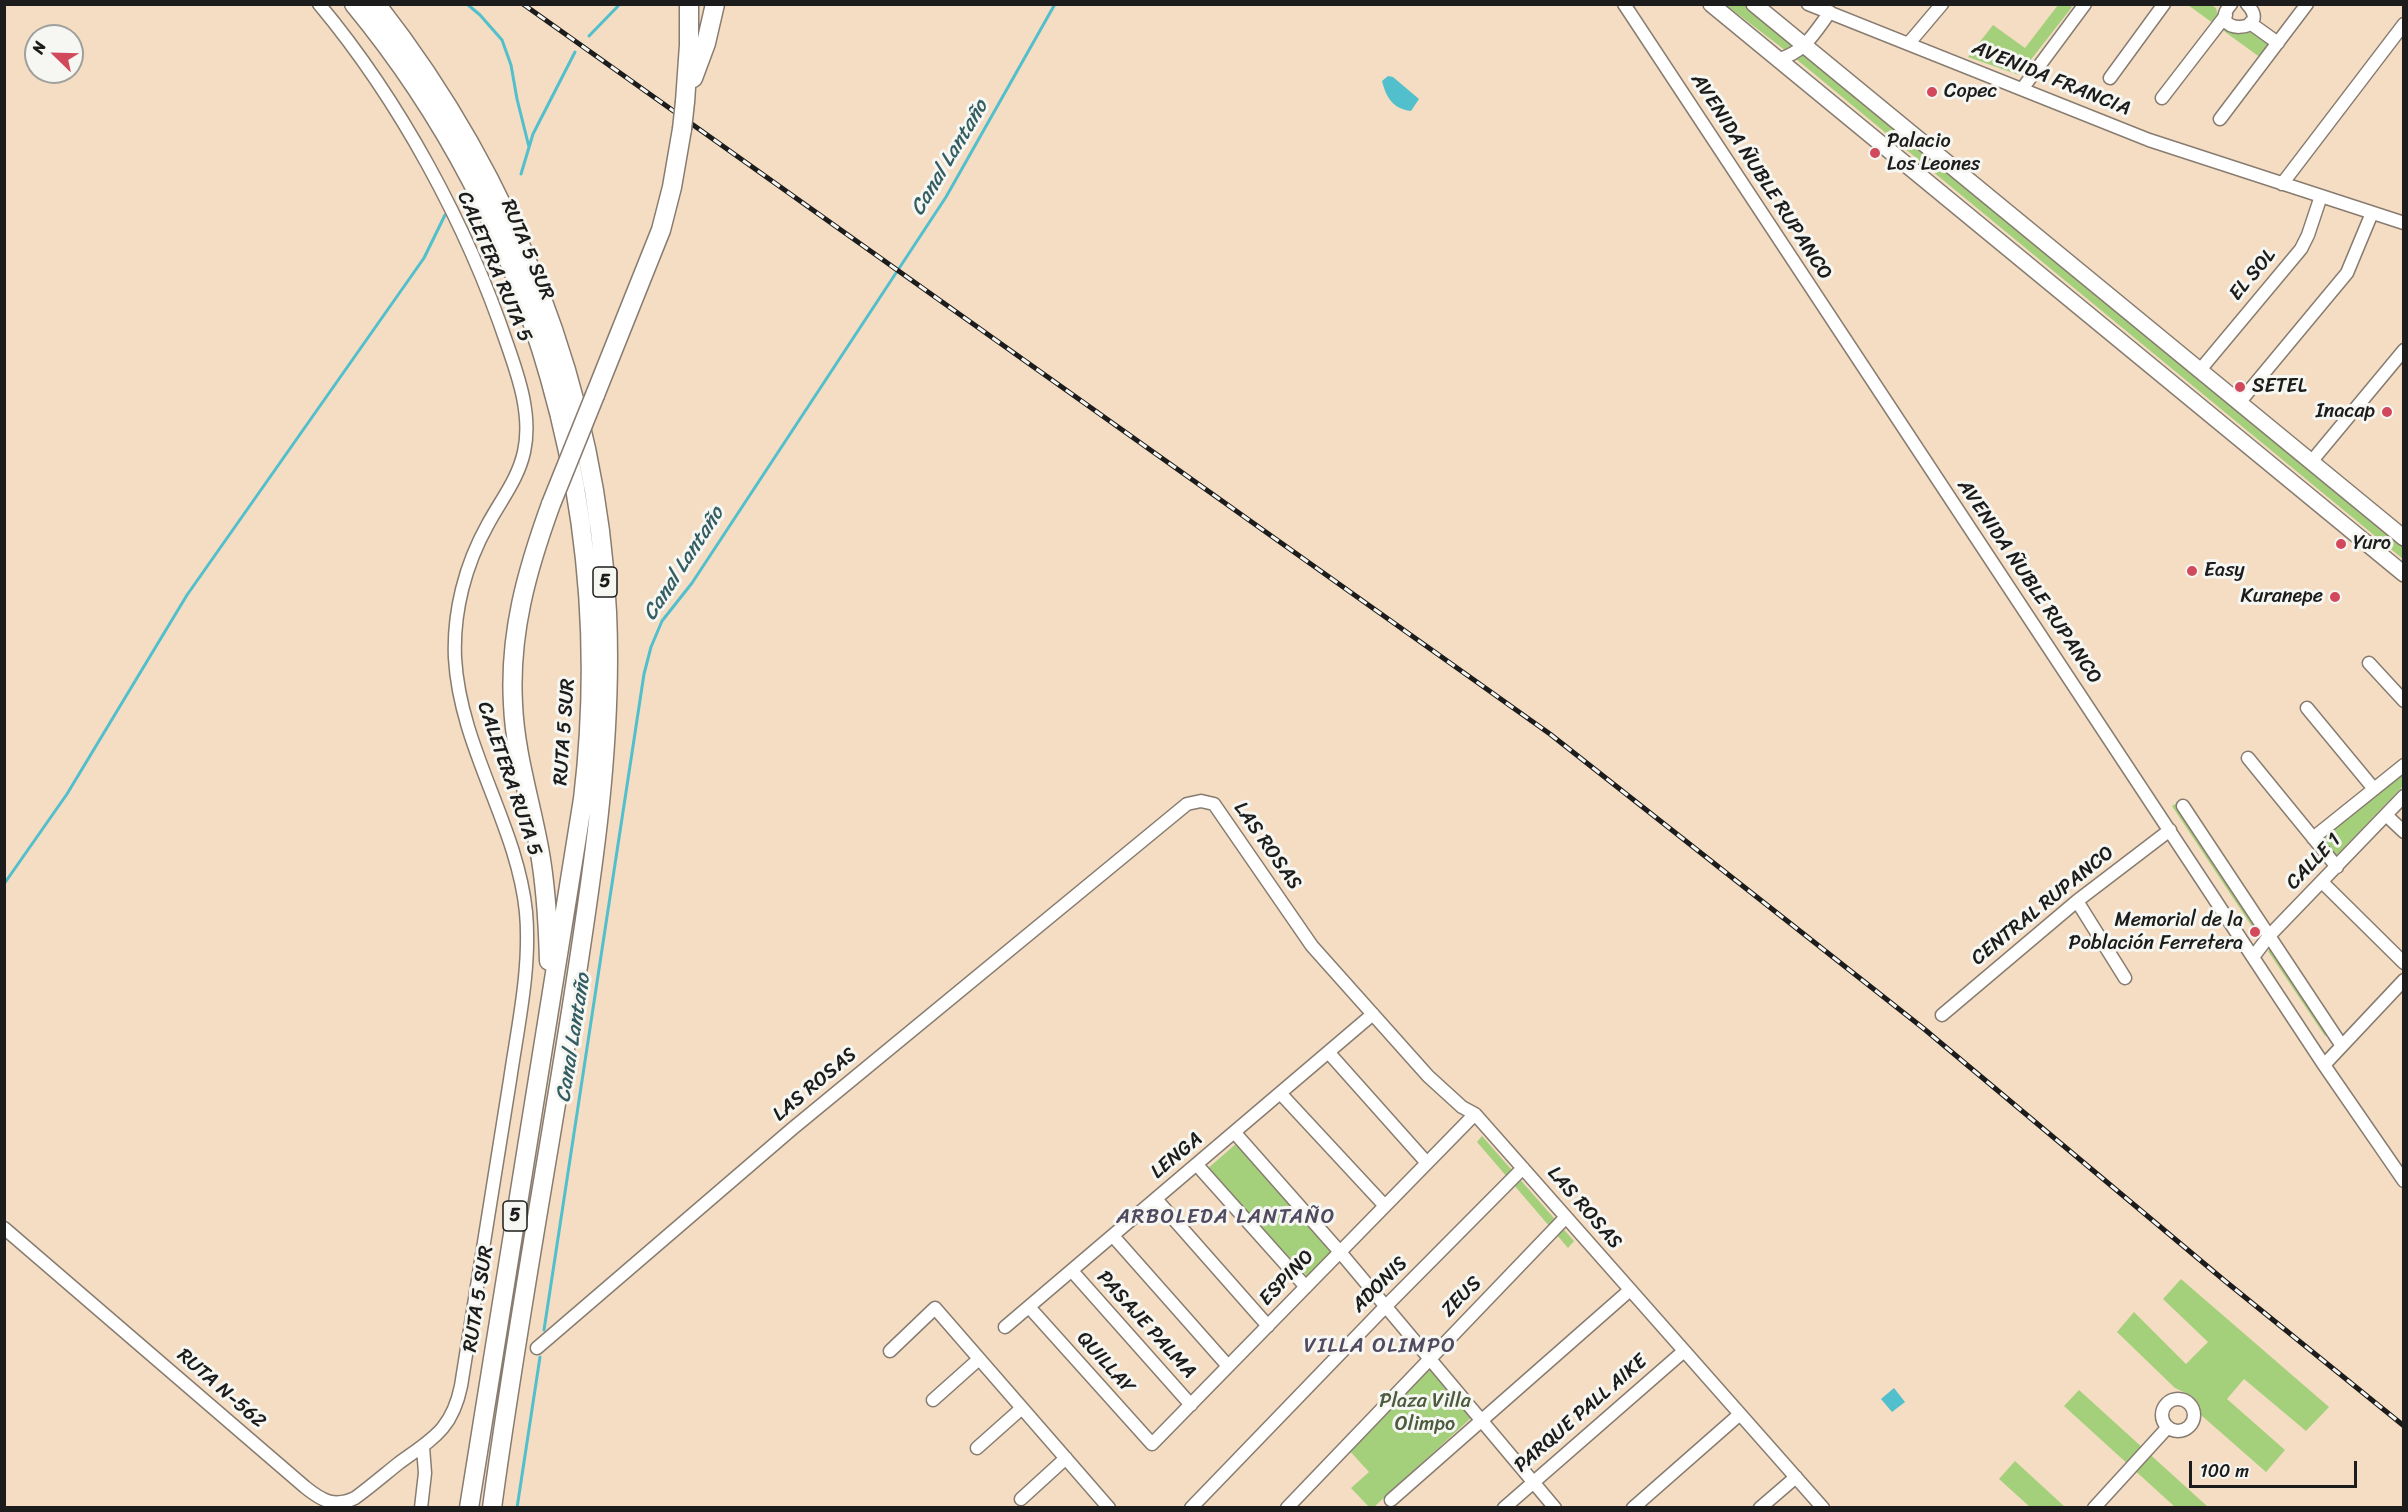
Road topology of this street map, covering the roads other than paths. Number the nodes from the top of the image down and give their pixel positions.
1 (319, 4) edge
2 (354, 4) edge
3 (376, 4) edge
4 (689, 4) edge
5 (715, 4) edge
6 (1624, 4) edge
7 (1711, 4) edge
8 (1754, 4) edge
9 (1808, 4) edge
10 (1942, 4) edge
11 (2164, 4) edge
12 (2247, 4) edge
13 (2307, 4) edge
14 (2084, 5) edge
15 (2228, 8) edge
16 (1830, 12) junction
17 (2250, 23) junction
18 (2403, 24) edge
19 (1909, 43) junction
20 (2278, 43) junction
21 (1804, 45) junction
22 (1779, 59) junction
23 (2110, 78) dead end
24 (2022, 89) junction
25 (685, 98) junction
26 (2163, 98) dead end
27 (2220, 119) dead end
28 (2282, 184) junction
29 (2321, 196) junction
30 (2372, 213) junction
31 (2403, 222) edge
32 (2043, 242) junction
33 (2023, 260) junction
34 (2403, 350) edge
35 (2200, 370) junction
36 (2239, 402) junction
37 (2311, 462) junction
38 (2403, 538) edge
39 (2403, 574) edge
40 (2369, 663) dead end
41 (2403, 701) edge
42 (2307, 708) dead end
43 (2248, 758) dead end
44 (2403, 765) edge
45 (2374, 789) junction
46 (2403, 796) edge
47 (2183, 806) dead end
48 (2386, 815) junction
49 (2170, 830) junction
50 (2403, 832) edge
51 (2313, 838) junction
52 (2337, 867) junction
53 (2322, 882) junction
54 (2077, 901) junction
55 (2269, 936) junction
56 (2253, 957) junction
57 (2403, 963) edge
58 (2125, 978) dead end
59 (2403, 980) edge
60 (549, 1007) junction
61 (1373, 1014) junction
62 (1942, 1015) dead end
63 (2342, 1046) junction
64 (1329, 1053) junction
65 (2324, 1065) junction
66 (1281, 1094) junction
67 (1475, 1114) junction
68 (1235, 1133) junction
69 (1427, 1164) junction
70 (1197, 1165) junction
71 (1523, 1168) junction
72 (2403, 1181) edge
73 (1156, 1199) junction
74 (1385, 1206) junction
75 (1566, 1217) junction
76 (4, 1228) edge
77 (1113, 1236) junction
78 (1340, 1252) junction
79 (1072, 1271) junction
80 (1306, 1287) junction
81 (1630, 1290) junction
82 (1385, 1306) junction
83 (1029, 1307) junction
84 (1268, 1326) junction
85 (1005, 1327) dead end
86 (537, 1348) dead end
87 (890, 1351) dead end
88 (1684, 1351) junction
89 (979, 1359) junction
90 (1429, 1359) junction
91 (1228, 1366) junction
92 (933, 1400) dead end
93 (1191, 1405) junction
94 (1022, 1408) junction
95 (1740, 1414) junction
96 (1481, 1420) junction
97 (2168, 1427) dead end
98 (1152, 1444) joint
99 (423, 1447) junction
100 (977, 1448) dead end
101 (1066, 1458) junction
102 (1796, 1477) junction
103 (1533, 1482) junction
104 (1021, 1499) dead end
105 (1391, 1500) dead end
106 (318, 1503) edge
107 (421, 1508) edge
108 (469, 1508) edge
109 (492, 1508) edge
110 (1108, 1508) edge
111 (1191, 1508) edge
112 (1287, 1508) edge
113 (1504, 1508) edge
114 (1555, 1508) edge
115 (1634, 1508) edge
116 (1760, 1508) edge
117 (1823, 1508) edge
118 (2094, 1508) edge

1 - 99 street, CALETERA RUTA 5
2 - 60 highway, RUTA 5 SUR / 5
3 - 109 highway, RUTA 5 SUR / 5
4 - 25 highway
5 - 25 highway
6 - 49 street, AVENIDA ÑUBLE RUPANCO
7 - 22 main road
8 - 21 main road
9 - 16 street, AVENIDA FRANCIA
10 - 19 street
11 - 23 street
12 - 17 street
13 - 20 street
14 - 24 street
15 - 17 street
15 - 26 street
16 - 19 street, AVENIDA FRANCIA
16 - 21 street
17 - 20 street
18 - 28 street
19 - 24 street, AVENIDA FRANCIA
20 - 27 street
21 - 22 street
21 - 32 main road
22 - 33 main road
24 - 28 street, AVENIDA FRANCIA
25 - 60 highway, bridge
28 - 29 street, AVENIDA FRANCIA
29 - 30 street, AVENIDA FRANCIA
29 - 35 street, EL SOL
30 - 31 street, AVENIDA FRANCIA
30 - 36 street
32 - 33 main road
32 - 35 main road
33 - 39 main road
34 - 37 street
35 - 36 main road
36 - 37 main road
37 - 38 main road
40 - 41 street
42 - 45 street
43 - 51 street
44 - 45 street, CALLE 1
45 - 51 street, CALLE 1
46 - 48 street, CALLE 1
47 - 55 street
48 - 50 street
48 - 52 street, CALLE 1
49 - 54 street, CENTRAL RUPANCO
49 - 56 street, AVENIDA ÑUBLE RUPANCO
51 - 52 street
52 - 53 street, CALLE 1
53 - 55 street, CALLE 1
53 - 57 street
54 - 58 street
54 - 62 street, CENTRAL RUPANCO
55 - 56 street, CALLE 1
55 - 63 street
56 - 65 street, AVENIDA ÑUBLE RUPANCO
59 - 63 street
60 - 108 highway, RUTA 5 SUR / 5
61 - 64 street, LENGA
61 - 67 street, LAS ROSAS
61 - 86 street, LAS ROSAS
63 - 65 street
64 - 66 street, LENGA
64 - 69 street
65 - 72 street, AVENIDA ÑUBLE RUPANCO
66 - 68 street, LENGA
66 - 74 street
67 - 69 street, ESPINO
67 - 71 street, LAS ROSAS
68 - 70 street, LENGA
68 - 78 street
69 - 74 street, ESPINO
70 - 73 street, LENGA
70 - 80 street
71 - 75 street, LAS ROSAS
71 - 82 street, ADONIS
73 - 77 street, LENGA
73 - 84 street
74 - 78 street, ESPINO
75 - 81 street, LAS ROSAS
75 - 90 street, ZEUS
76 - 106 street, RUTA N-562
77 - 79 street, LENGA
77 - 91 street
78 - 80 street, ESPINO
78 - 82 street
79 - 83 street, LENGA
79 - 93 street, PASAJE PALMA
80 - 84 street, ESPINO
81 - 88 street, LAS ROSAS
81 - 96 street
82 - 90 street
82 - 111 street, ADONIS
83 - 85 street, LENGA
83 - 98 street, QUILLAY
84 - 91 street, ESPINO
87 - 89 street
88 - 95 street, LAS ROSAS
88 - 103 street, PARQUE PALL AIKE
89 - 92 street
89 - 94 street
90 - 96 street
90 - 112 street, ZEUS
91 - 93 street, ESPINO
93 - 98 street, ESPINO
94 - 100 street
94 - 101 street
95 - 102 street, LAS ROSAS
95 - 115 street
96 - 103 street
96 - 105 street
97 - 118 street
99 - 106 street, RUTA N-562
99 - 107 street
101 - 104 street
101 - 110 street
102 - 116 street
102 - 117 street, LAS ROSAS
103 - 113 street, PARQUE PALL AIKE
103 - 114 street

